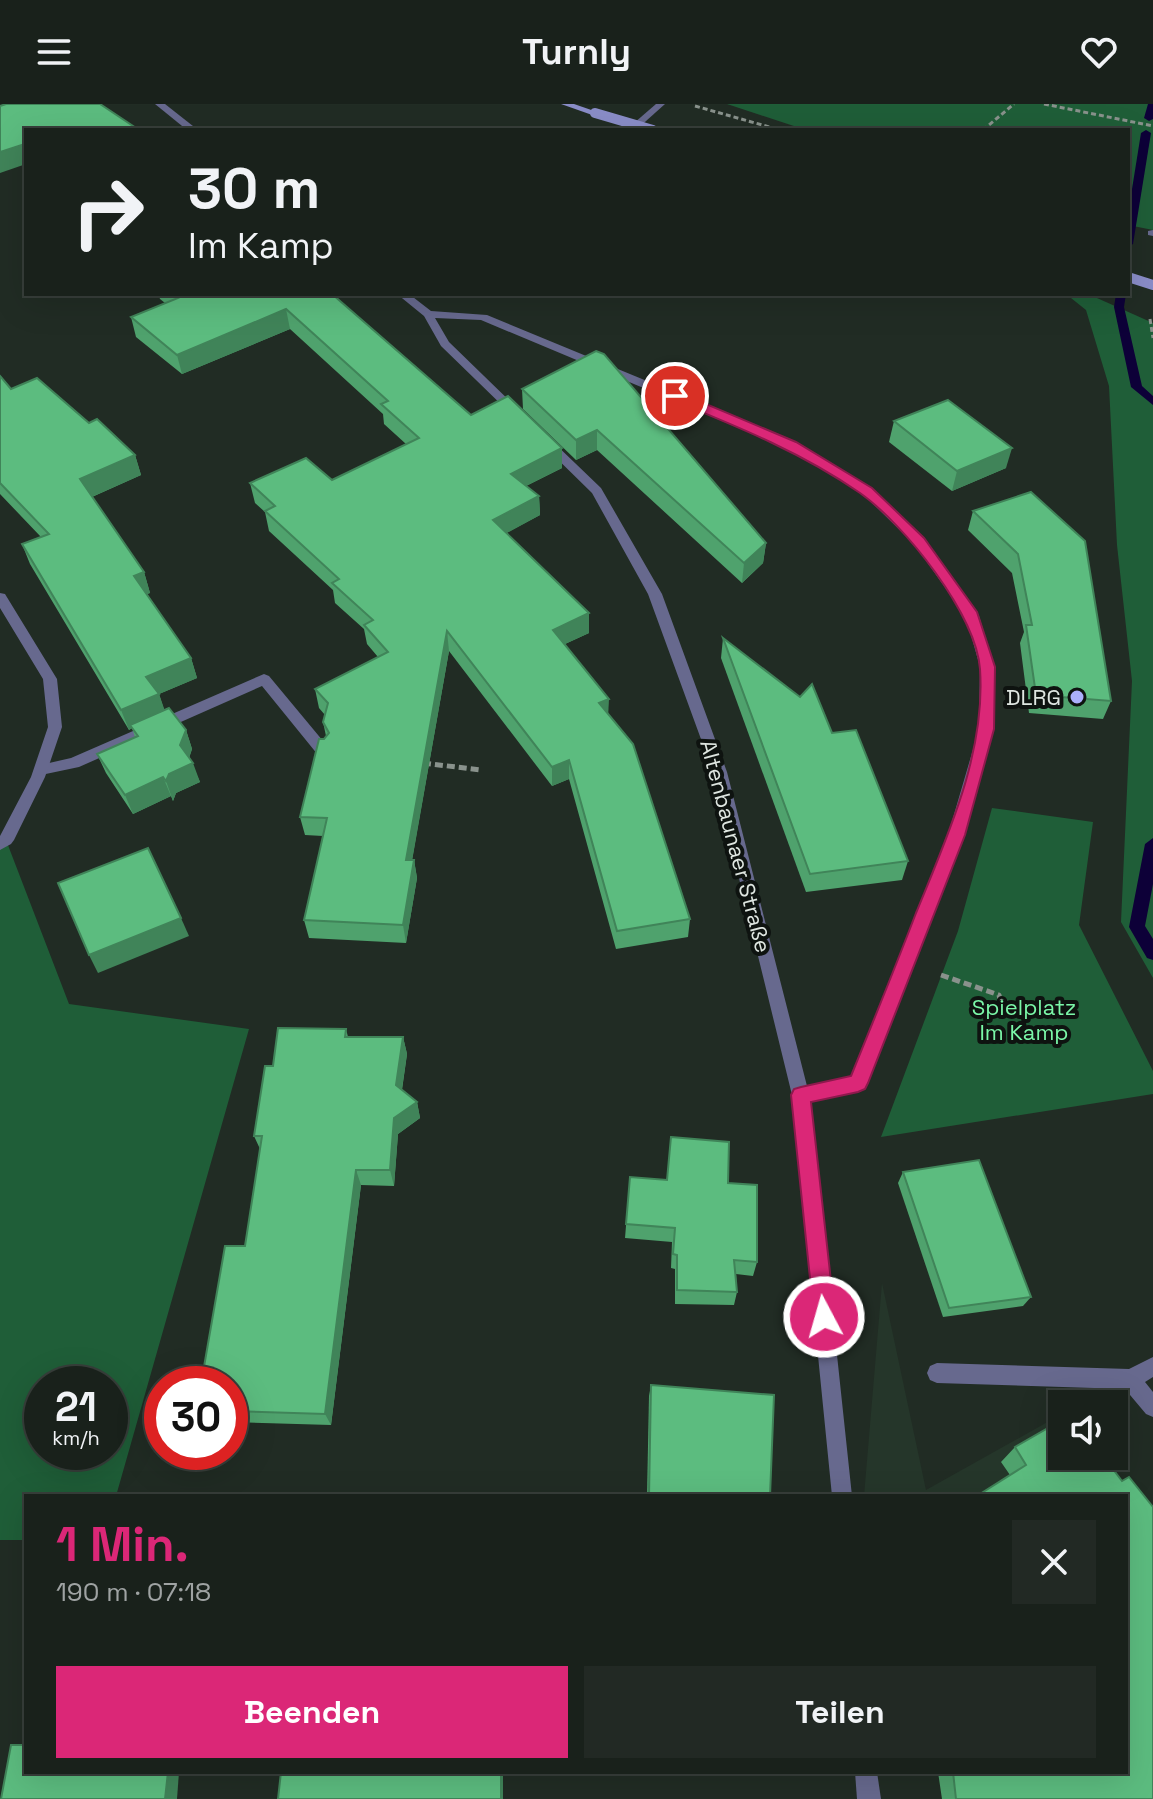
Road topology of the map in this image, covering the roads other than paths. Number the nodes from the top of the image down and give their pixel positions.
1 (159, 104) edge
2 (565, 104) edge
3 (661, 104) edge
4 (190, 128) edge
5 (633, 128) edge
6 (646, 128) edge
7 (1130, 278) edge
8 (1153, 285) edge
9 (405, 296) edge
10 (428, 314) junction
11 (0, 597) edge
12 (323, 751) edge
13 (41, 770) junction
14 (0, 844) edge
15 (801, 1095) junction
16 (1153, 1367) edge
17 (937, 1373) dead end
18 (1130, 1379) junction
19 (1153, 1407) edge
20 (842, 1494) edge
21 (866, 1774) edge
22 (869, 1799) edge

1 - 4 street
2 - 6 main road, bridge
3 - 5 street
7 - 8 main road, bridge
9 - 10 street, Altenbaunaer Straße
10 - 15 street, Altenbaunaer Straße
10 - 15 street
11 - 13 street
12 - 13 street
13 - 14 street
15 - 20 street, Altenbaunaer Straße
16 - 18 street
17 - 18 street
18 - 19 street
21 - 22 street

